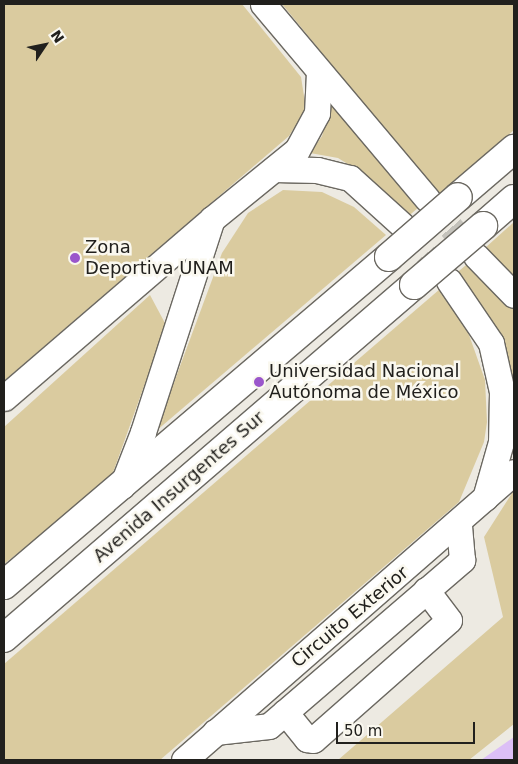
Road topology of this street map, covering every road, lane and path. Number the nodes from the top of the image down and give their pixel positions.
1 (263, 4) edge
2 (319, 72) junction
3 (514, 149) edge
4 (274, 169) junction
5 (514, 199) edge
6 (427, 200) tunnel mouth
7 (212, 219) junction
8 (402, 225) tunnel mouth
9 (476, 256) tunnel mouth
10 (449, 282) tunnel mouth
11 (514, 295) edge
12 (4, 398) edge
13 (514, 472) edge
14 (122, 486) junction
15 (485, 498) junction
16 (458, 522) junction
17 (4, 585) edge
18 (426, 590) junction
19 (4, 638) edge
20 (286, 712) junction
21 (215, 732) junction
22 (184, 760) edge

1 - 2 street
2 - 4 street
2 - 6 street
3 - 14 main road, bridge
4 - 7 street
4 - 8 street
5 - 19 main road, Avenida Insurgentes Sur, bridge
7 - 12 street
7 - 14 street
9 - 11 street
10 - 15 street
13 - 15 street, Circuito Exterior
14 - 17 main road
15 - 16 street, Circuito Exterior
16 - 18 street
16 - 21 street, Circuito Exterior
18 - 20 street
18 - 20 street
20 - 21 street
21 - 22 street, Circuito Exterior

